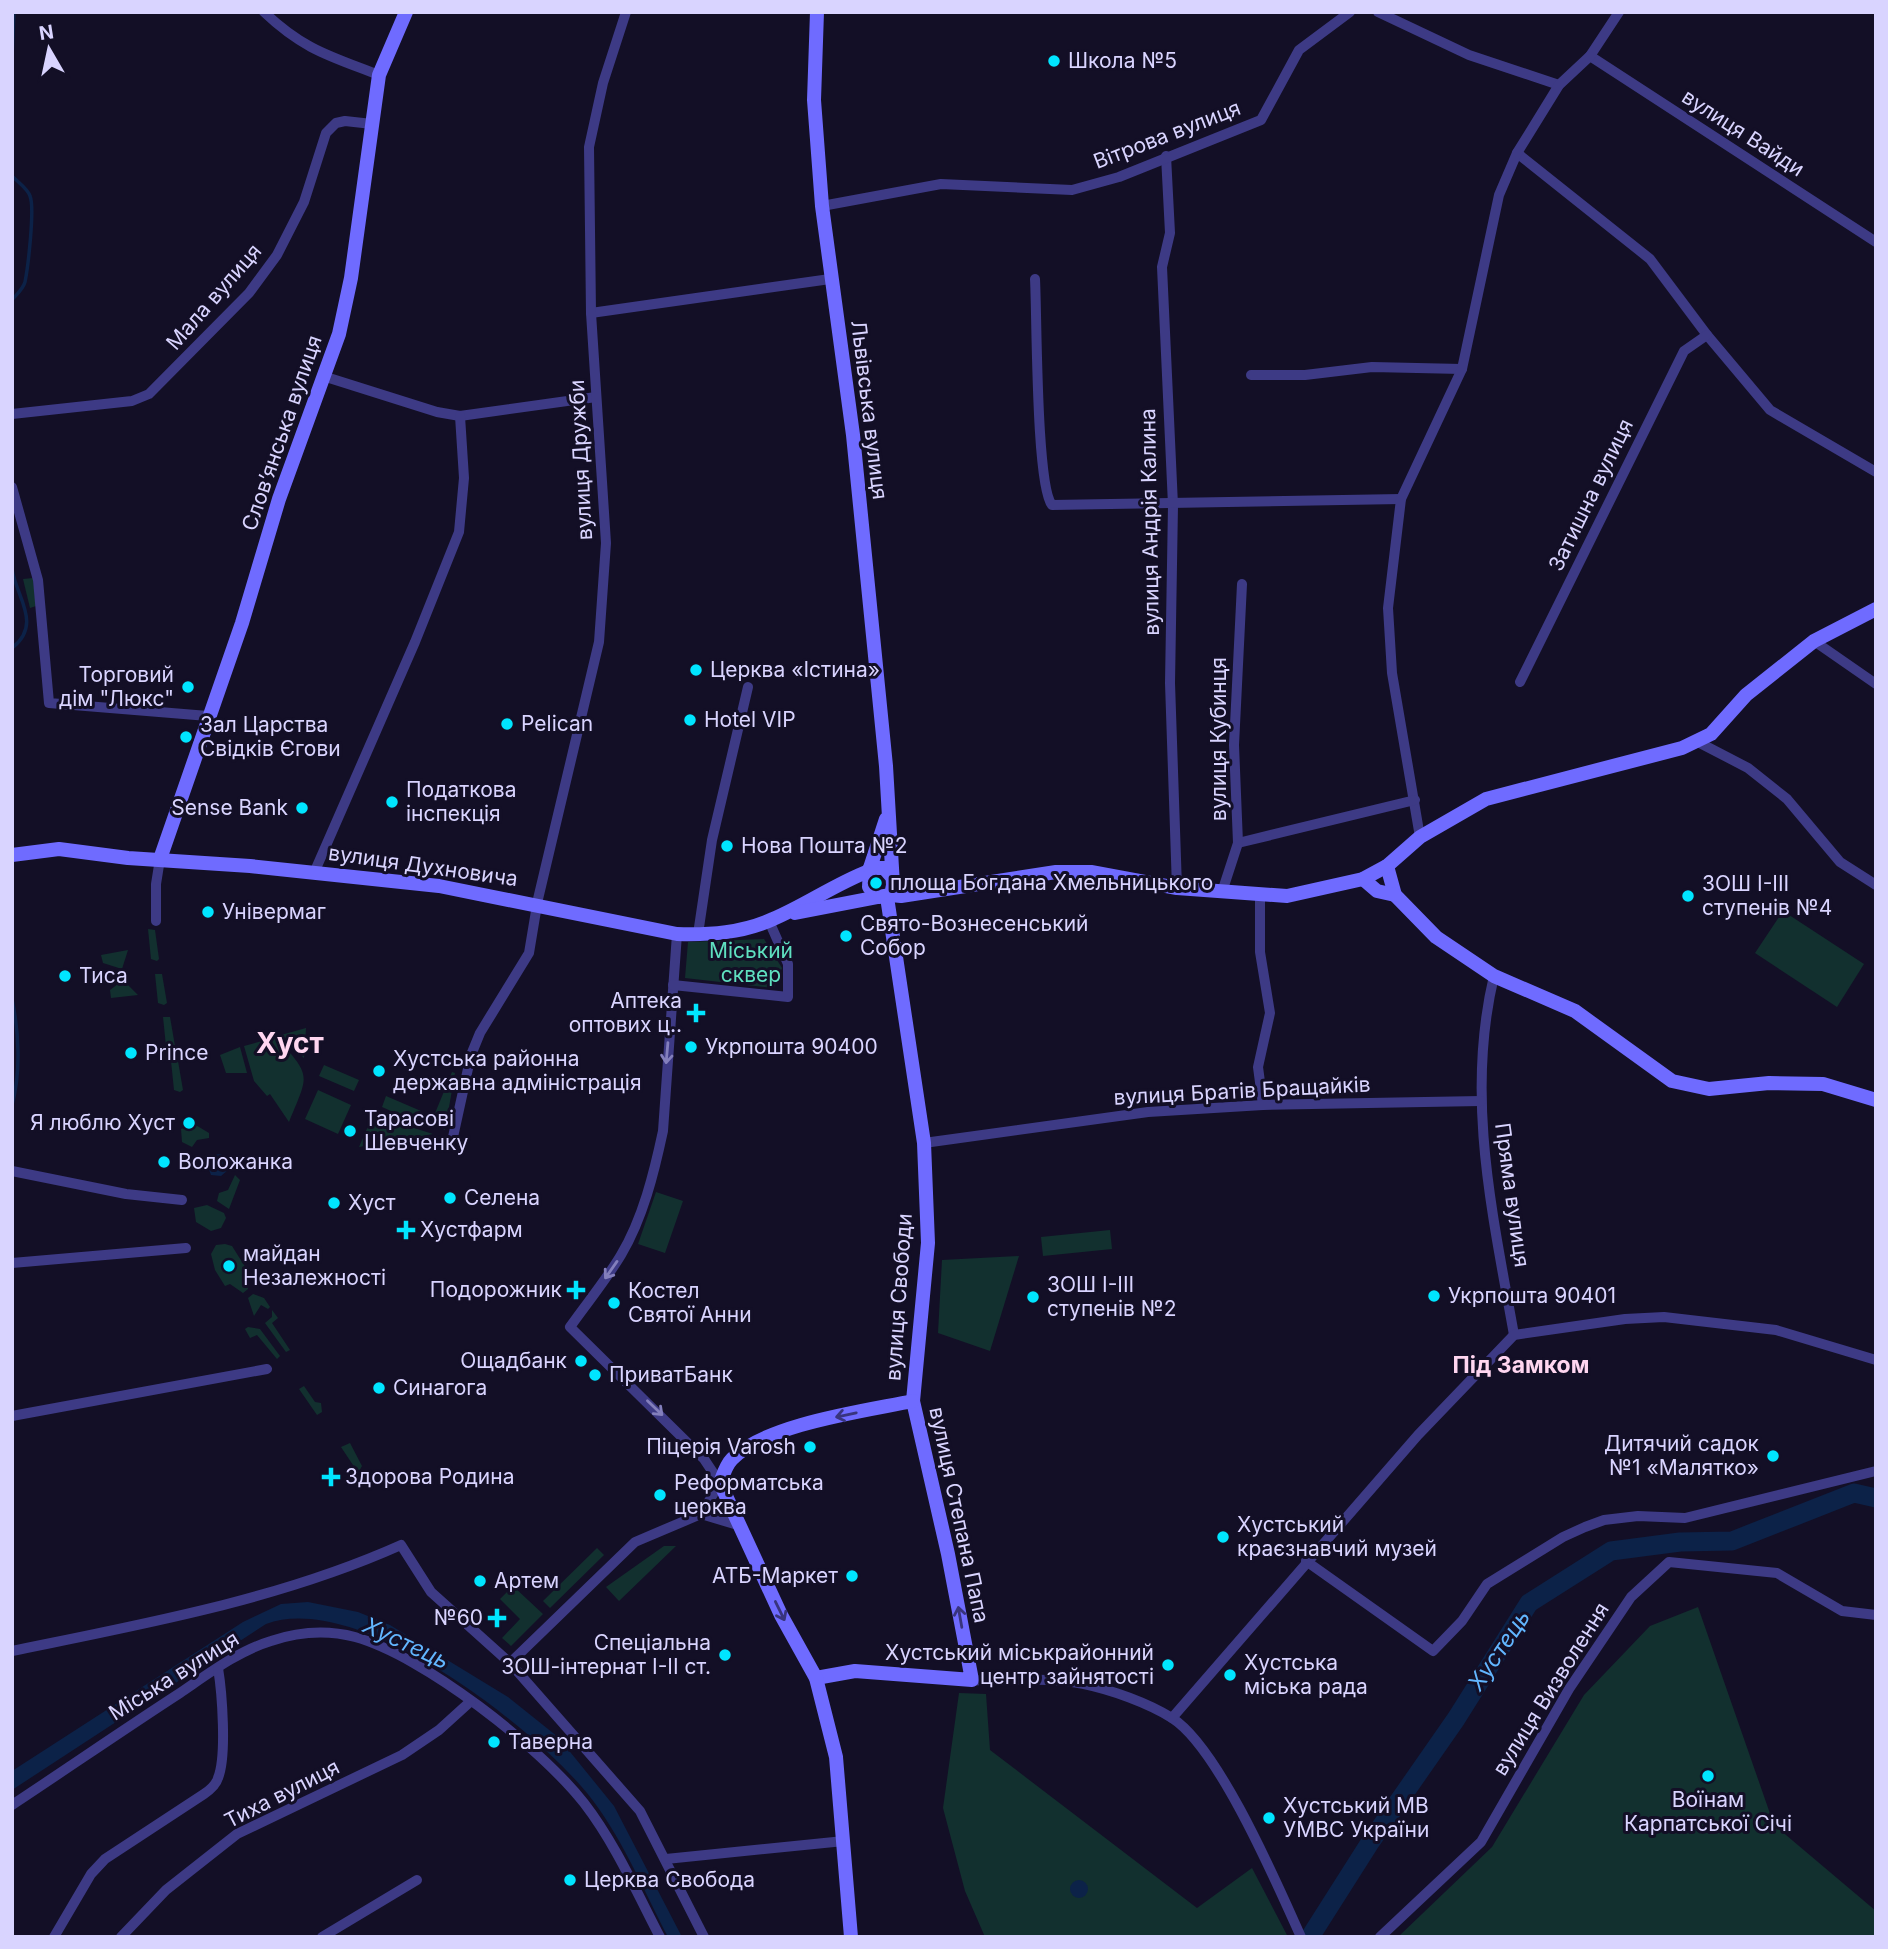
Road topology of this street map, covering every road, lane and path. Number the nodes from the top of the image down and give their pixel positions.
1 (264, 12) edge
2 (406, 12) edge
3 (626, 12) edge
4 (817, 12) edge
5 (1350, 12) edge
6 (1378, 12) edge
7 (1619, 12) edge
8 (1590, 56) junction
9 (379, 75) junction
10 (1559, 85) junction
11 (372, 124) junction
12 (1517, 153) junction
13 (1166, 156) junction
14 (822, 206) junction
15 (1876, 242) edge
16 (830, 279) junction
17 (1035, 279) dead end
18 (591, 313) junction
19 (1707, 335) junction
20 (1462, 369) junction
21 (1251, 375) dead end
22 (326, 377) junction
23 (596, 397) junction
24 (12, 414) edge
25 (460, 416) junction
26 (1876, 472) edge
27 (12, 487) edge
28 (1401, 499) junction
29 (1173, 505) junction
30 (1242, 583) dead end
31 (1876, 609) edge
32 (1814, 641) junction
33 (1520, 682) dead end
34 (1876, 684) edge
35 (748, 687) dead end
36 (208, 716) junction
37 (1696, 741) junction
38 (1415, 800) junction
39 (888, 814) junction
40 (1420, 837) junction
41 (1238, 844) junction
42 (12, 855) edge
43 (160, 859) junction
44 (1387, 866) junction
45 (869, 870) junction
46 (314, 873) junction
47 (891, 876) junction
48 (1363, 879) junction
49 (1876, 885) edge
50 (1177, 888) junction
51 (1222, 892) junction
52 (1395, 894) junction
53 (886, 896) junction
54 (1260, 896) junction
55 (538, 903) junction
56 (773, 919) junction
57 (156, 921) dead end
58 (677, 934) junction
59 (698, 934) junction
60 (1494, 976) junction
61 (673, 985) junction
62 (1876, 1100) edge
63 (1480, 1101) junction
64 (1263, 1105) junction
65 (453, 1137) dead end
66 (924, 1143) junction
67 (12, 1171) edge
68 (182, 1200) dead end
69 (186, 1248) dead end
70 (12, 1263) edge
71 (1514, 1335) junction
72 (1876, 1360) edge
73 (267, 1368) dead end
74 (913, 1401) junction
75 (12, 1416) edge
76 (1876, 1471) edge
77 (720, 1483) junction
78 (701, 1514) junction
79 (741, 1527) junction
80 (1306, 1561) junction
81 (1876, 1615) edge
82 (12, 1651) edge
83 (510, 1663) junction
84 (218, 1668) junction
85 (816, 1678) junction
86 (972, 1679) junction
87 (471, 1701) junction
88 (1172, 1718) junction
89 (12, 1805) edge
90 (844, 1841) junction
91 (666, 1859) junction
92 (417, 1880) dead end
93 (1300, 1934) edge
94 (54, 1937) edge
95 (121, 1937) edge
96 (322, 1937) edge
97 (660, 1937) edge
98 (704, 1937) edge
99 (851, 1937) edge
100 (1380, 1937) edge

1 - 9 street
2 - 9 main road, Словʼянська вулиця
3 - 18 street, вулиця Дружби
4 - 14 main road, Львівська вулиця
5 - 13 street, Вітрова вулиця
6 - 10 street
7 - 8 street
8 - 10 street
8 - 15 street, вулиця Вайди
9 - 11 main road, Словʼянська вулиця
10 - 12 street
11 - 22 main road, Словʼянська вулиця
11 - 24 street, Мала вулиця
12 - 19 street
12 - 20 street
13 - 14 street, Вітрова вулиця
13 - 29 street, вулиця Андрія Калина
14 - 16 main road, Львівська вулиця
16 - 18 street
16 - 39 main road, Львівська вулиця
17 - 29 street
18 - 23 street, вулиця Дружби
19 - 26 street
19 - 33 street, Затишна вулиця
20 - 21 street
20 - 28 street
22 - 25 street
22 - 36 main road, Словʼянська вулиця
23 - 25 street
23 - 55 street, вулиця Дружби
25 - 46 street
27 - 36 street
28 - 29 street
28 - 38 street
29 - 50 street, вулиця Андрія Калина
30 - 41 street, вулиця Кубинця
31 - 32 main road
32 - 34 street
32 - 37 main road
35 - 59 street
36 - 43 main road, Словʼянська вулиця
37 - 40 main road
37 - 49 street
38 - 40 street
38 - 41 street
39 - 45 main road, Львівська вулиця
39 - 47 main road, Львівська вулиця
40 - 44 main road
41 - 51 street, вулиця Кубинця
42 - 43 main road, вулиця Духновича
43 - 46 main road, вулиця Духновича
43 - 57 street
44 - 48 main road
44 - 52 main road
45 - 47 main road
45 - 53 main road
45 - 56 main road
46 - 55 main road, вулиця Духновича
47 - 53 main road, Львівська вулиця
48 - 52 main road
48 - 54 main road
50 - 51 main road
50 - 53 main road
51 - 54 main road
52 - 60 main road
53 - 56 main road
53 - 66 main road, вулиця Свободи
54 - 64 street
55 - 58 main road, вулиця Духновича
55 - 65 street, вулиця Дружби
56 - 59 main road
56 - 61 street
58 - 59 main road
58 - 61 street
60 - 62 main road
60 - 63 street, Пряма вулиця
61 -> 77 street
63 - 64 street, вулиця Братів Бращайків
63 - 71 street, Пряма вулиця
64 - 66 street, вулиця Братів Бращайків
66 - 74 main road, вулиця Свободи
67 - 68 street
69 - 70 street
71 - 72 street
71 - 80 street
73 - 75 street
74 -> 77 main road, вулиця Свободи
86 -> 74 main road, вулиця Степана Папа
76 - 80 street
77 - 78 street
77 - 79 main road
78 - 79 street
78 - 83 street
79 -> 85 main road
80 - 88 street
81 - 100 street, вулиця Визволення
82 - 83 street
83 - 91 street
84 - 87 street, Міська вулиця
84 - 89 street, Міська вулиця
84 - 94 street
85 - 86 main road
85 - 90 main road
86 - 88 street
87 - 95 street, Тиха вулиця
87 - 97 street, Міська вулиця
88 - 93 street
90 - 91 street
90 - 99 main road
91 - 98 street
92 - 96 street

